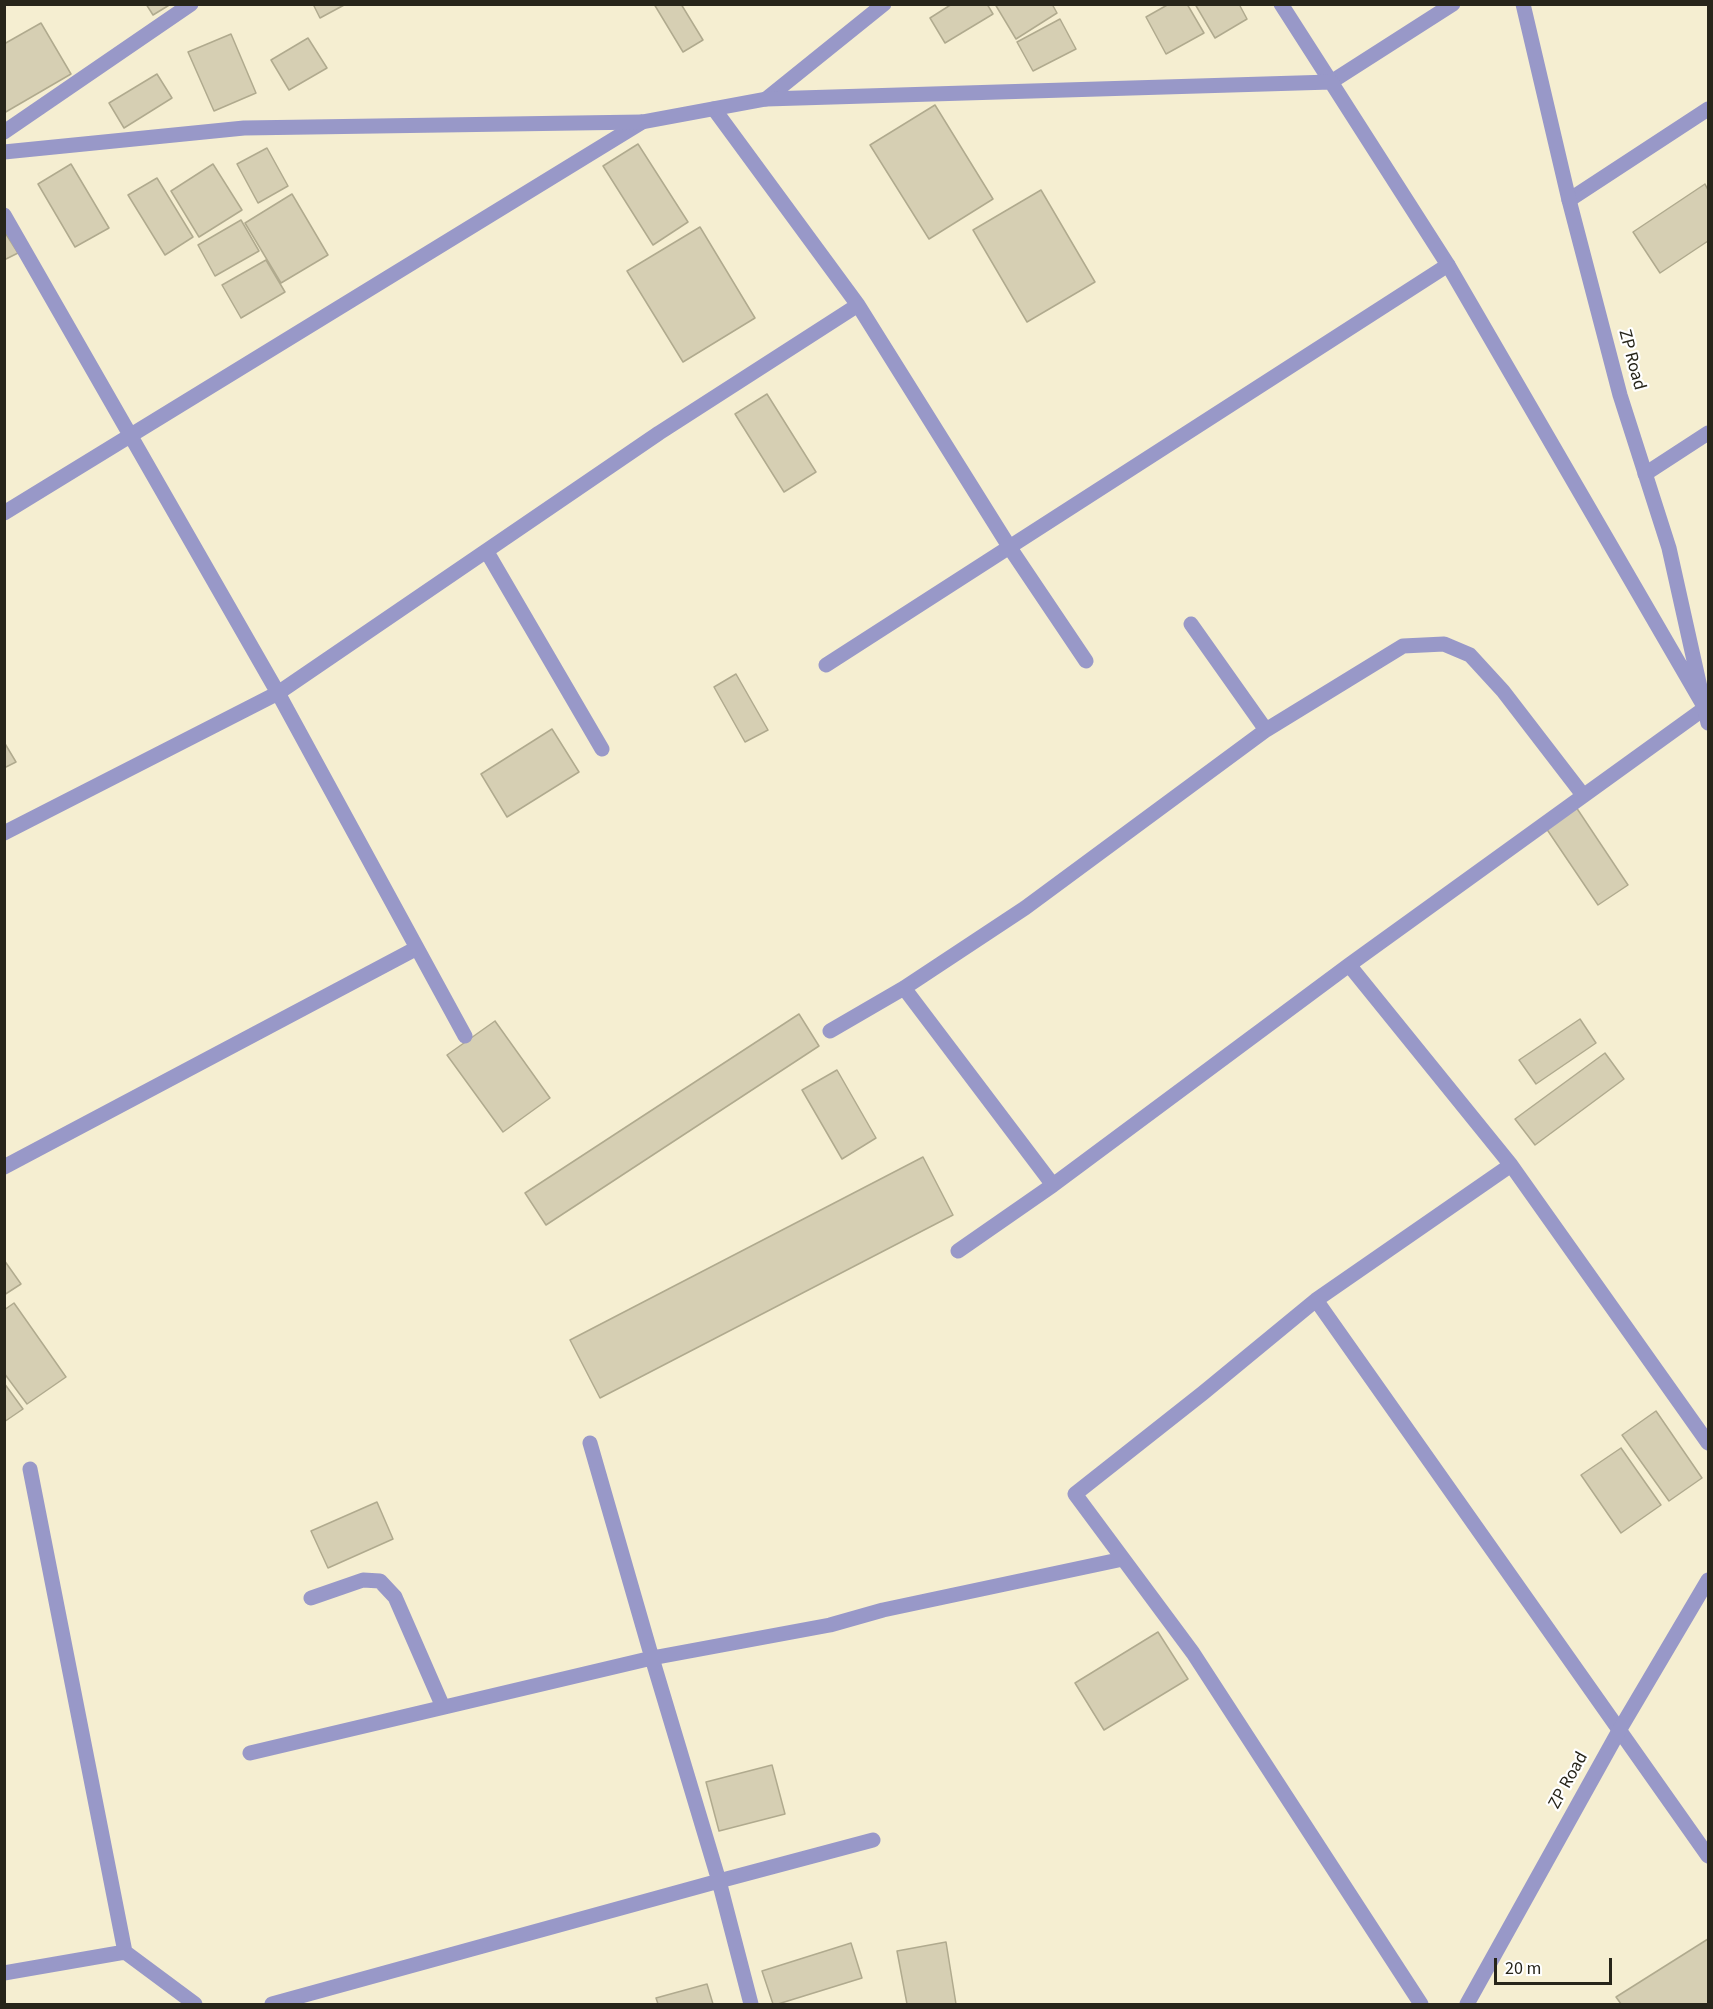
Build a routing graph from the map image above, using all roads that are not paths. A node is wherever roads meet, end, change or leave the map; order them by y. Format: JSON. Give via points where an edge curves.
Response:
{"nodes":[{"id":1,"x":191,"y":4,"type":"edge"},
{"id":2,"x":884,"y":4,"type":"edge"},
{"id":3,"x":1281,"y":4,"type":"edge"},
{"id":4,"x":1453,"y":4,"type":"edge"},
{"id":5,"x":1523,"y":4,"type":"edge"},
{"id":6,"x":1330,"y":82,"type":"junction"},
{"id":7,"x":766,"y":99,"type":"junction"},
{"id":8,"x":714,"y":109,"type":"junction"},
{"id":9,"x":1708,"y":109,"type":"edge"},
{"id":10,"x":642,"y":122,"type":"junction"},
{"id":11,"x":4,"y":132,"type":"edge"},
{"id":12,"x":4,"y":152,"type":"edge"},
{"id":13,"x":1569,"y":200,"type":"junction"},
{"id":14,"x":4,"y":215,"type":"edge"},
{"id":15,"x":1448,"y":265,"type":"junction"},
{"id":16,"x":858,"y":305,"type":"junction"},
{"id":17,"x":1708,"y":433,"type":"edge"},
{"id":18,"x":132,"y":435,"type":"junction"},
{"id":19,"x":1645,"y":474,"type":"junction"},
{"id":20,"x":4,"y":513,"type":"edge"},
{"id":21,"x":1010,"y":548,"type":"junction"},
{"id":22,"x":487,"y":552,"type":"junction"},
{"id":23,"x":1191,"y":624,"type":"dead end"},
{"id":24,"x":1086,"y":661,"type":"dead end"},
{"id":25,"x":826,"y":665,"type":"dead end"},
{"id":26,"x":278,"y":693,"type":"junction"},
{"id":27,"x":1707,"y":710,"type":"edge"},
{"id":28,"x":1708,"y":723,"type":"edge"},
{"id":29,"x":1266,"y":730,"type":"junction"},
{"id":30,"x":602,"y":749,"type":"dead end"},
{"id":31,"x":1583,"y":795,"type":"junction"},
{"id":32,"x":4,"y":833,"type":"edge"},
{"id":33,"x":417,"y":948,"type":"junction"},
{"id":34,"x":1349,"y":965,"type":"junction"},
{"id":35,"x":904,"y":988,"type":"junction"},
{"id":36,"x":830,"y":1031,"type":"dead end"},
{"id":37,"x":465,"y":1036,"type":"dead end"},
{"id":38,"x":1511,"y":1165,"type":"junction"},
{"id":39,"x":4,"y":1167,"type":"edge"},
{"id":40,"x":1053,"y":1185,"type":"junction"},
{"id":41,"x":958,"y":1251,"type":"dead end"},
{"id":42,"x":1316,"y":1300,"type":"junction"},
{"id":43,"x":590,"y":1443,"type":"dead end"},
{"id":44,"x":1708,"y":1443,"type":"edge"},
{"id":45,"x":30,"y":1469,"type":"dead end"},
{"id":46,"x":1123,"y":1559,"type":"junction"},
{"id":47,"x":1708,"y":1580,"type":"edge"},
{"id":48,"x":311,"y":1599,"type":"dead end"},
{"id":49,"x":651,"y":1658,"type":"junction"},
{"id":50,"x":443,"y":1707,"type":"junction"},
{"id":51,"x":1620,"y":1729,"type":"junction"},
{"id":52,"x":250,"y":1753,"type":"dead end"},
{"id":53,"x":873,"y":1840,"type":"dead end"},
{"id":54,"x":1708,"y":1856,"type":"edge"},
{"id":55,"x":719,"y":1881,"type":"junction"},
{"id":56,"x":125,"y":1952,"type":"junction"},
{"id":57,"x":4,"y":1973,"type":"edge"},
{"id":58,"x":195,"y":2004,"type":"edge"},
{"id":59,"x":272,"y":2004,"type":"edge"},
{"id":60,"x":751,"y":2004,"type":"edge"},
{"id":61,"x":1421,"y":2004,"type":"edge"},
{"id":62,"x":1467,"y":2004,"type":"edge"}],
"edges":[{"from":1,"to":11,"type":"street"},
{"from":2,"to":7,"type":"street"},
{"from":3,"to":6,"type":"street"},
{"from":4,"to":6,"type":"street"},
{"from":5,"to":13,"type":"street","name":"ZP Road"},
{"from":6,"to":7,"type":"street"},
{"from":6,"to":15,"type":"street"},
{"from":7,"to":8,"type":"street"},
{"from":8,"to":10,"type":"street"},
{"from":8,"to":16,"type":"street"},
{"from":9,"to":13,"type":"street"},
{"from":10,"to":12,"type":"street","via":[[244,128]]},
{"from":10,"to":18,"type":"street"},
{"from":13,"to":19,"type":"street","name":"ZP Road"},
{"from":14,"to":18,"type":"street"},
{"from":15,"to":21,"type":"street"},
{"from":15,"to":27,"type":"street"},
{"from":16,"to":21,"type":"street"},
{"from":16,"to":22,"type":"street","via":[[659,433]]},
{"from":17,"to":19,"type":"street"},
{"from":18,"to":20,"type":"street"},
{"from":18,"to":26,"type":"street"},
{"from":19,"to":27,"type":"street","name":"ZP Road","via":[[1669,548]]},
{"from":21,"to":24,"type":"street"},
{"from":21,"to":25,"type":"street"},
{"from":22,"to":26,"type":"street"},
{"from":22,"to":30,"type":"street"},
{"from":23,"to":29,"type":"street"},
{"from":26,"to":32,"type":"street"},
{"from":26,"to":33,"type":"street"},
{"from":27,"to":28,"type":"street","name":"ZP Road"},
{"from":27,"to":31,"type":"street"},
{"from":29,"to":31,"type":"street","via":[[1403,646],[1444,644],[1470,655],[1503,691]]},
{"from":29,"to":35,"type":"street","via":[[1025,908]]},
{"from":31,"to":34,"type":"street"},
{"from":33,"to":37,"type":"street"},
{"from":33,"to":39,"type":"street"},
{"from":34,"to":38,"type":"street"},
{"from":34,"to":40,"type":"street"},
{"from":35,"to":36,"type":"street"},
{"from":35,"to":40,"type":"street"},
{"from":38,"to":42,"type":"street"},
{"from":38,"to":44,"type":"street"},
{"from":40,"to":41,"type":"street"},
{"from":42,"to":46,"type":"street","via":[[1075,1494]]},
{"from":42,"to":51,"type":"street"},
{"from":43,"to":49,"type":"street"},
{"from":45,"to":56,"type":"street"},
{"from":46,"to":49,"type":"street","via":[[830,1625]]},
{"from":46,"to":61,"type":"street","via":[[1193,1653]]},
{"from":47,"to":51,"type":"street","name":"ZP Road"},
{"from":48,"to":50,"type":"street","via":[[363,1580],[380,1581],[395,1597]]},
{"from":49,"to":50,"type":"street"},
{"from":49,"to":55,"type":"street"},
{"from":50,"to":52,"type":"street"},
{"from":51,"to":54,"type":"street"},
{"from":51,"to":62,"type":"street","name":"ZP Road"},
{"from":53,"to":55,"type":"street"},
{"from":55,"to":59,"type":"street"},
{"from":55,"to":60,"type":"street"},
{"from":56,"to":57,"type":"street"},
{"from":56,"to":58,"type":"street"}]}
